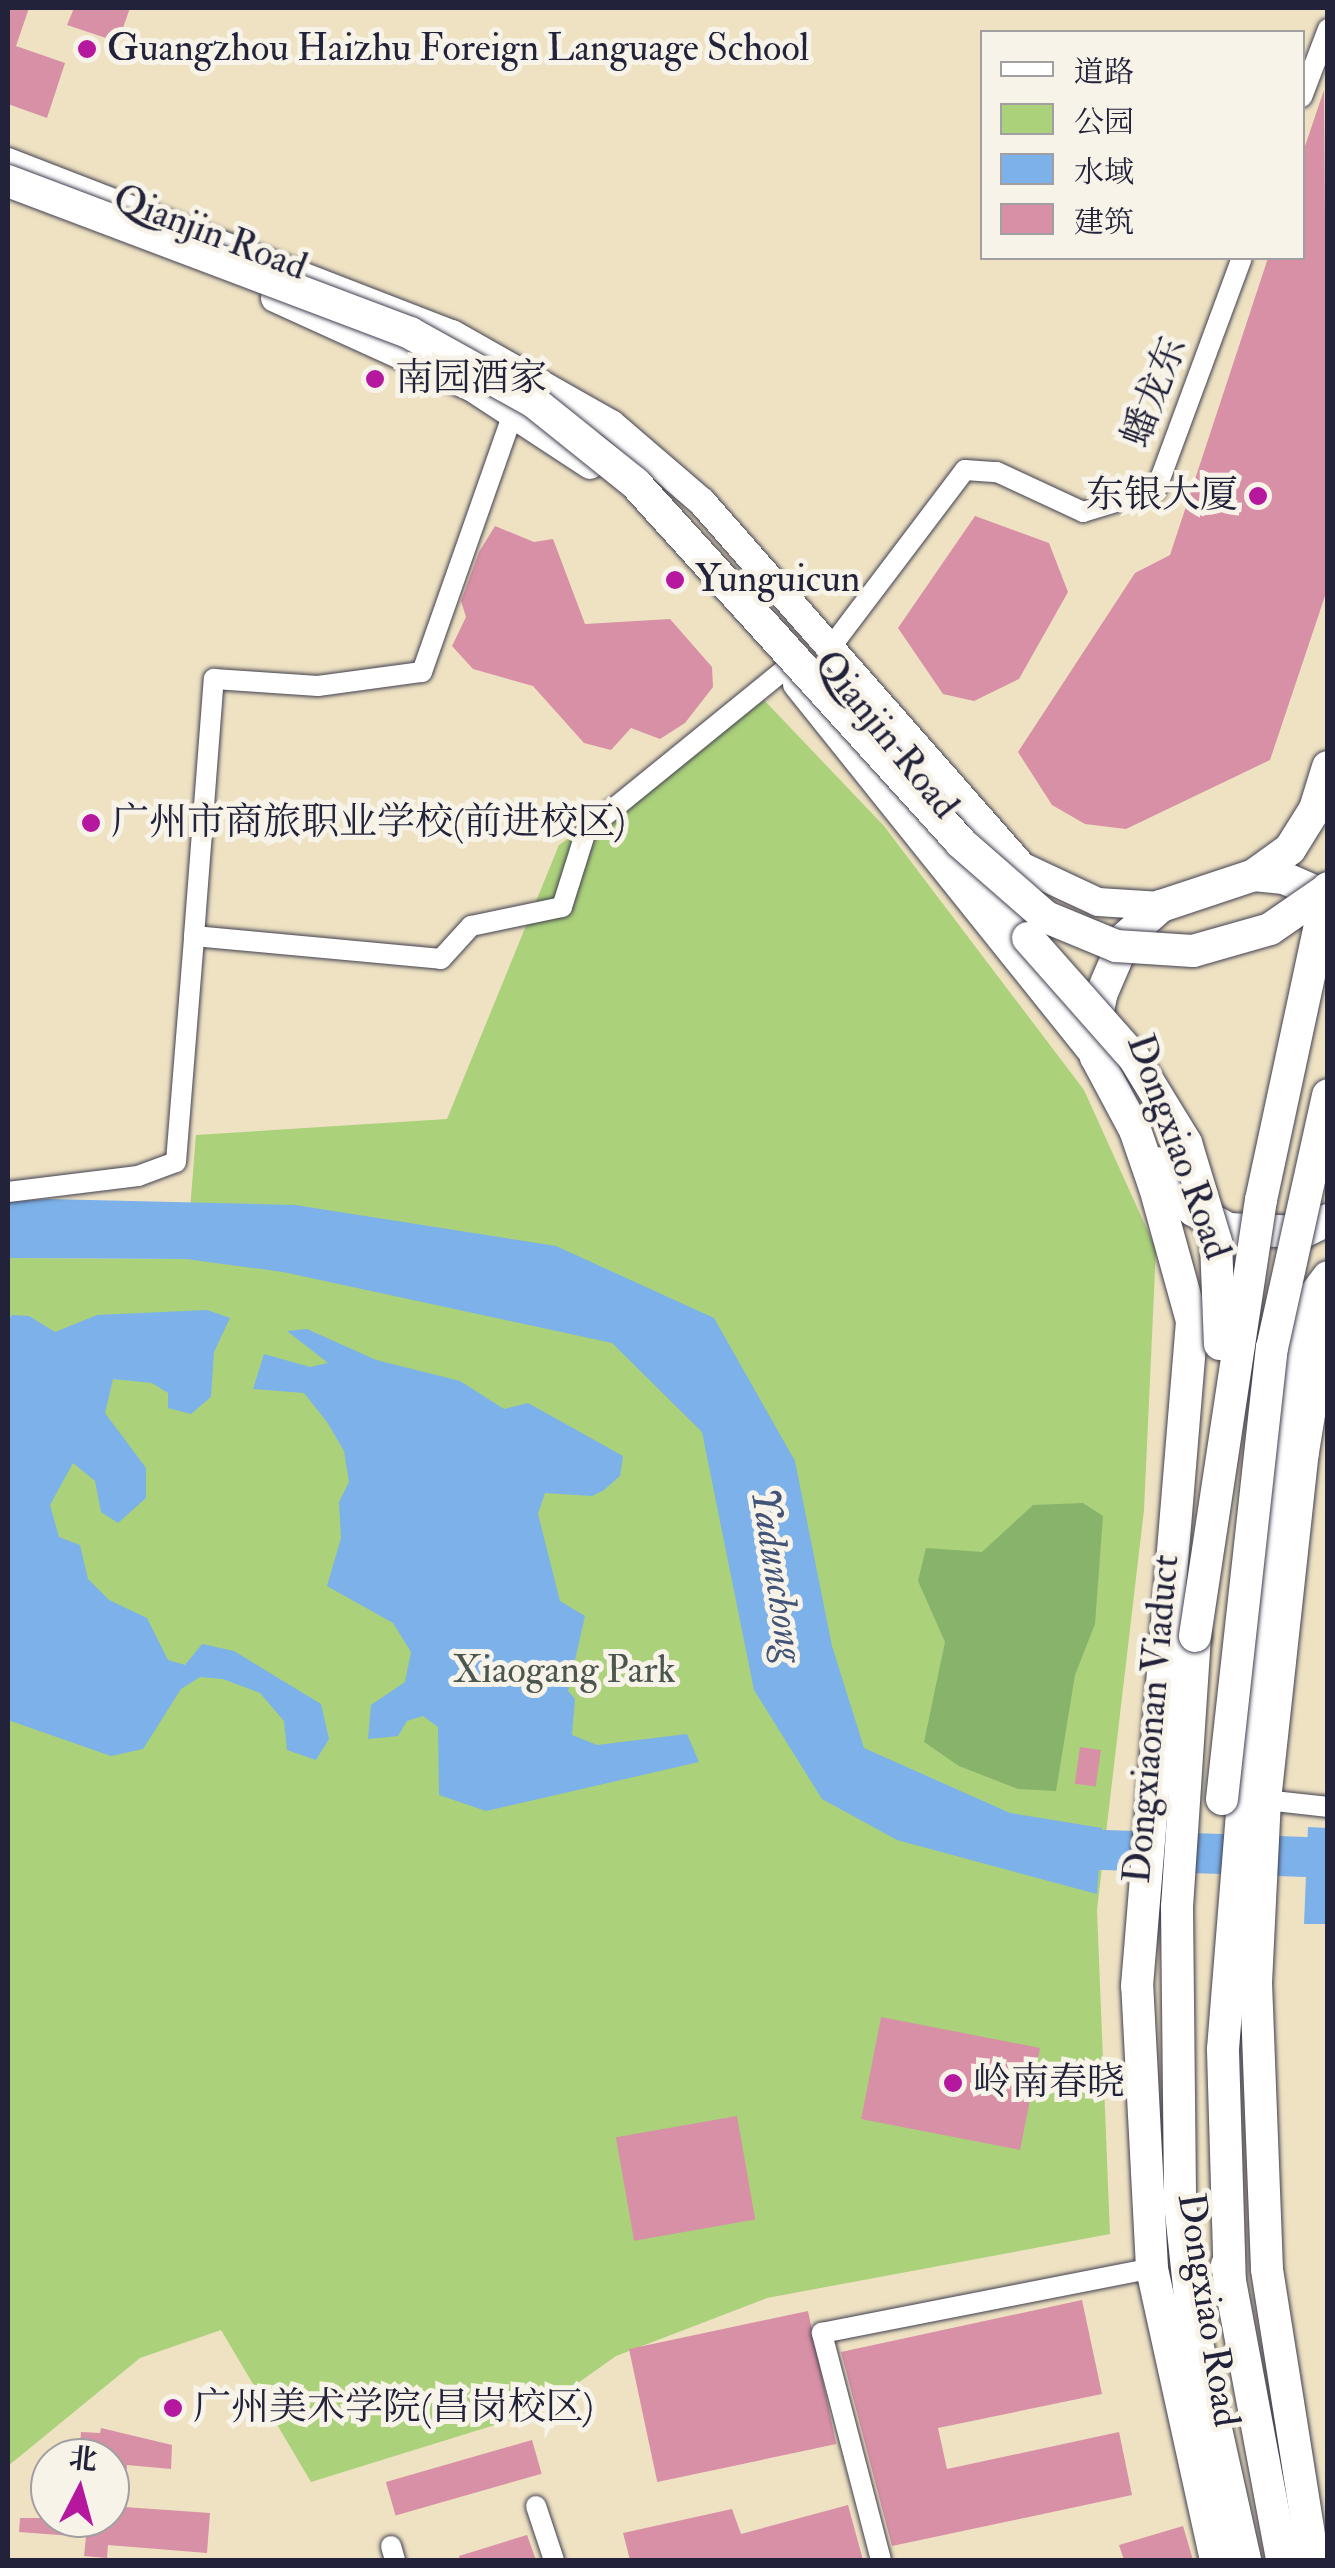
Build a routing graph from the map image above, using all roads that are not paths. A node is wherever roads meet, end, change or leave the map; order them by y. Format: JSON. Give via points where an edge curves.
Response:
{"nodes":[{"id":1,"x":1328,"y":29,"type":"edge"},
{"id":2,"x":1305,"y":89,"type":"edge"},
{"id":3,"x":8,"y":162,"type":"edge"},
{"id":4,"x":8,"y":181,"type":"edge"},
{"id":5,"x":8,"y":196,"type":"edge"},
{"id":6,"x":158,"y":218,"type":"junction"},
{"id":7,"x":210,"y":238,"type":"junction"},
{"id":8,"x":144,"y":248,"type":"junction"},
{"id":9,"x":1241,"y":260,"type":"edge"},
{"id":10,"x":199,"y":268,"type":"junction"},
{"id":11,"x":513,"y":412,"type":"junction"},
{"id":12,"x":831,"y":646,"type":"junction"},
{"id":13,"x":785,"y":669,"type":"junction"},
{"id":14,"x":859,"y":728,"type":"junction"},
{"id":15,"x":1328,"y":767,"type":"edge"},
{"id":16,"x":1254,"y":876,"type":"junction"},
{"id":17,"x":1328,"y":891,"type":"edge"},
{"id":18,"x":1162,"y":906,"type":"junction"},
{"id":19,"x":194,"y":936,"type":"junction"},
{"id":20,"x":1096,"y":1057,"type":"junction"},
{"id":21,"x":1328,"y":1095,"type":"edge"},
{"id":22,"x":1135,"y":1130,"type":"junction"},
{"id":23,"x":8,"y":1192,"type":"edge"},
{"id":24,"x":1328,"y":1220,"type":"edge"},
{"id":25,"x":1328,"y":1278,"type":"edge"},
{"id":26,"x":1328,"y":1298,"type":"edge"},
{"id":27,"x":1201,"y":1577,"type":"junction"},
{"id":28,"x":1165,"y":1803,"type":"junction"},
{"id":29,"x":1328,"y":1807,"type":"edge"},
{"id":30,"x":1264,"y":1810,"type":"junction"},
{"id":31,"x":1152,"y":2268,"type":"junction"},
{"id":32,"x":1230,"y":2287,"type":"junction"},
{"id":33,"x":536,"y":2506,"type":"dead end"},
{"id":34,"x":1302,"y":2555,"type":"edge"},
{"id":35,"x":554,"y":2560,"type":"edge"},
{"id":36,"x":882,"y":2560,"type":"edge"},
{"id":37,"x":1216,"y":2560,"type":"edge"},
{"id":38,"x":1245,"y":2560,"type":"edge"}],
"edges":[{"from":1,"to":2,"type":"street"},
{"from":3,"to":6,"type":"main road","name":"Qianjin Road"},
{"from":4,"to":14,"type":"main road","bridge":true,"via":[[410,333],[534,402],[636,483]]},
{"from":5,"to":8,"type":"main road","name":"Qianjin Road"},
{"from":6,"to":7,"type":"main road","name":"Qianjin Road"},
{"from":6,"to":8,"type":"main road","via":[[170,232],[164,246]]},
{"from":7,"to":10,"type":"main road","via":[[194,241],[186,256]]},
{"from":7,"to":12,"type":"main road","name":"Qianjin Road","via":[[452,334],[610,424],[702,502]]},
{"from":8,"to":10,"type":"main road","name":"Qianjin Road"},
{"from":9,"to":12,"type":"street","name":"蟠龙东","via":[[1156,490],[1083,512],[997,472],[965,470]]},
{"from":10,"to":11,"type":"main road","name":"Qianjin Road","via":[[402,353]]},
{"from":11,"to":13,"type":"main road","name":"Qianjin Road","via":[[632,499]]},
{"from":11,"to":19,"type":"street","via":[[422,672],[318,686],[214,679]]},
{"from":12,"to":18,"type":"main road","name":"Qianjin Road","via":[[965,808],[1024,867],[1098,902]]},
{"from":13,"to":19,"type":"street","via":[[586,831],[562,907],[472,926],[442,959]]},
{"from":13,"to":20,"type":"main road","name":"Qianjin Road"},
{"from":14,"to":17,"type":"main road","bridge":true,"via":[[994,876],[1046,917],[1091,938],[1168,952],[1219,946],[1270,929]]},
{"from":14,"to":27,"type":"main road","bridge":true,"via":[[1134,1058],[1192,1159],[1216,1242],[1221,1306]]},
{"from":15,"to":16,"type":"main road","name":"Dongxiao Road","via":[[1290,849]]},
{"from":16,"to":17,"type":"main road"},
{"from":16,"to":18,"type":"main road","name":"Dongxiao Road"},
{"from":17,"to":27,"type":"main road","name":"Dongxiaonan Viaduct","bridge":true,"via":[[1261,1200]]},
{"from":18,"to":20,"type":"main road","name":"Dongxiao Road","via":[[1126,937],[1110,969],[1094,1032]]},
{"from":19,"to":23,"type":"street","via":[[176,1162],[138,1176]]},
{"from":20,"to":22,"type":"main road","name":"Dongxiao Road"},
{"from":21,"to":32,"type":"main road","name":"Dongxiaonan Viaduct","bridge":true,"via":[[1272,1348],[1226,1747],[1212,2046]]},
{"from":22,"to":24,"type":"main road","via":[[1193,1210],[1228,1228],[1269,1235],[1303,1232]]},
{"from":22,"to":28,"type":"main road","name":"Dongxiao Road","via":[[1186,1289],[1194,1361]]},
{"from":25,"to":32,"type":"main road","via":[[1304,1308],[1268,1576],[1225,2004],[1222,2131]]},
{"from":26,"to":30,"type":"main road","name":"Dongxiao Road","via":[[1303,1452]]},
{"from":27,"to":28,"type":"main road","name":"Dongxiaonan Viaduct","bridge":true},
{"from":28,"to":31,"type":"main road","name":"Dongxiao Road","via":[[1144,1906],[1137,1986]]},
{"from":28,"to":38,"type":"main road","name":"Dongxiaonan Viaduct","via":[[1177,1908],[1188,2284]]},
{"from":29,"to":30,"type":"street"},
{"from":30,"to":34,"type":"main road","name":"Dongxiao Road","via":[[1257,1935],[1267,2269]]},
{"from":31,"to":36,"type":"street","via":[[822,2333]]},
{"from":31,"to":37,"type":"main road","name":"Dongxiao Road"},
{"from":32,"to":34,"type":"main road","name":"Dongxiaonan Viaduct","via":[[1252,2421]]},
{"from":33,"to":35,"type":"street"}]}
